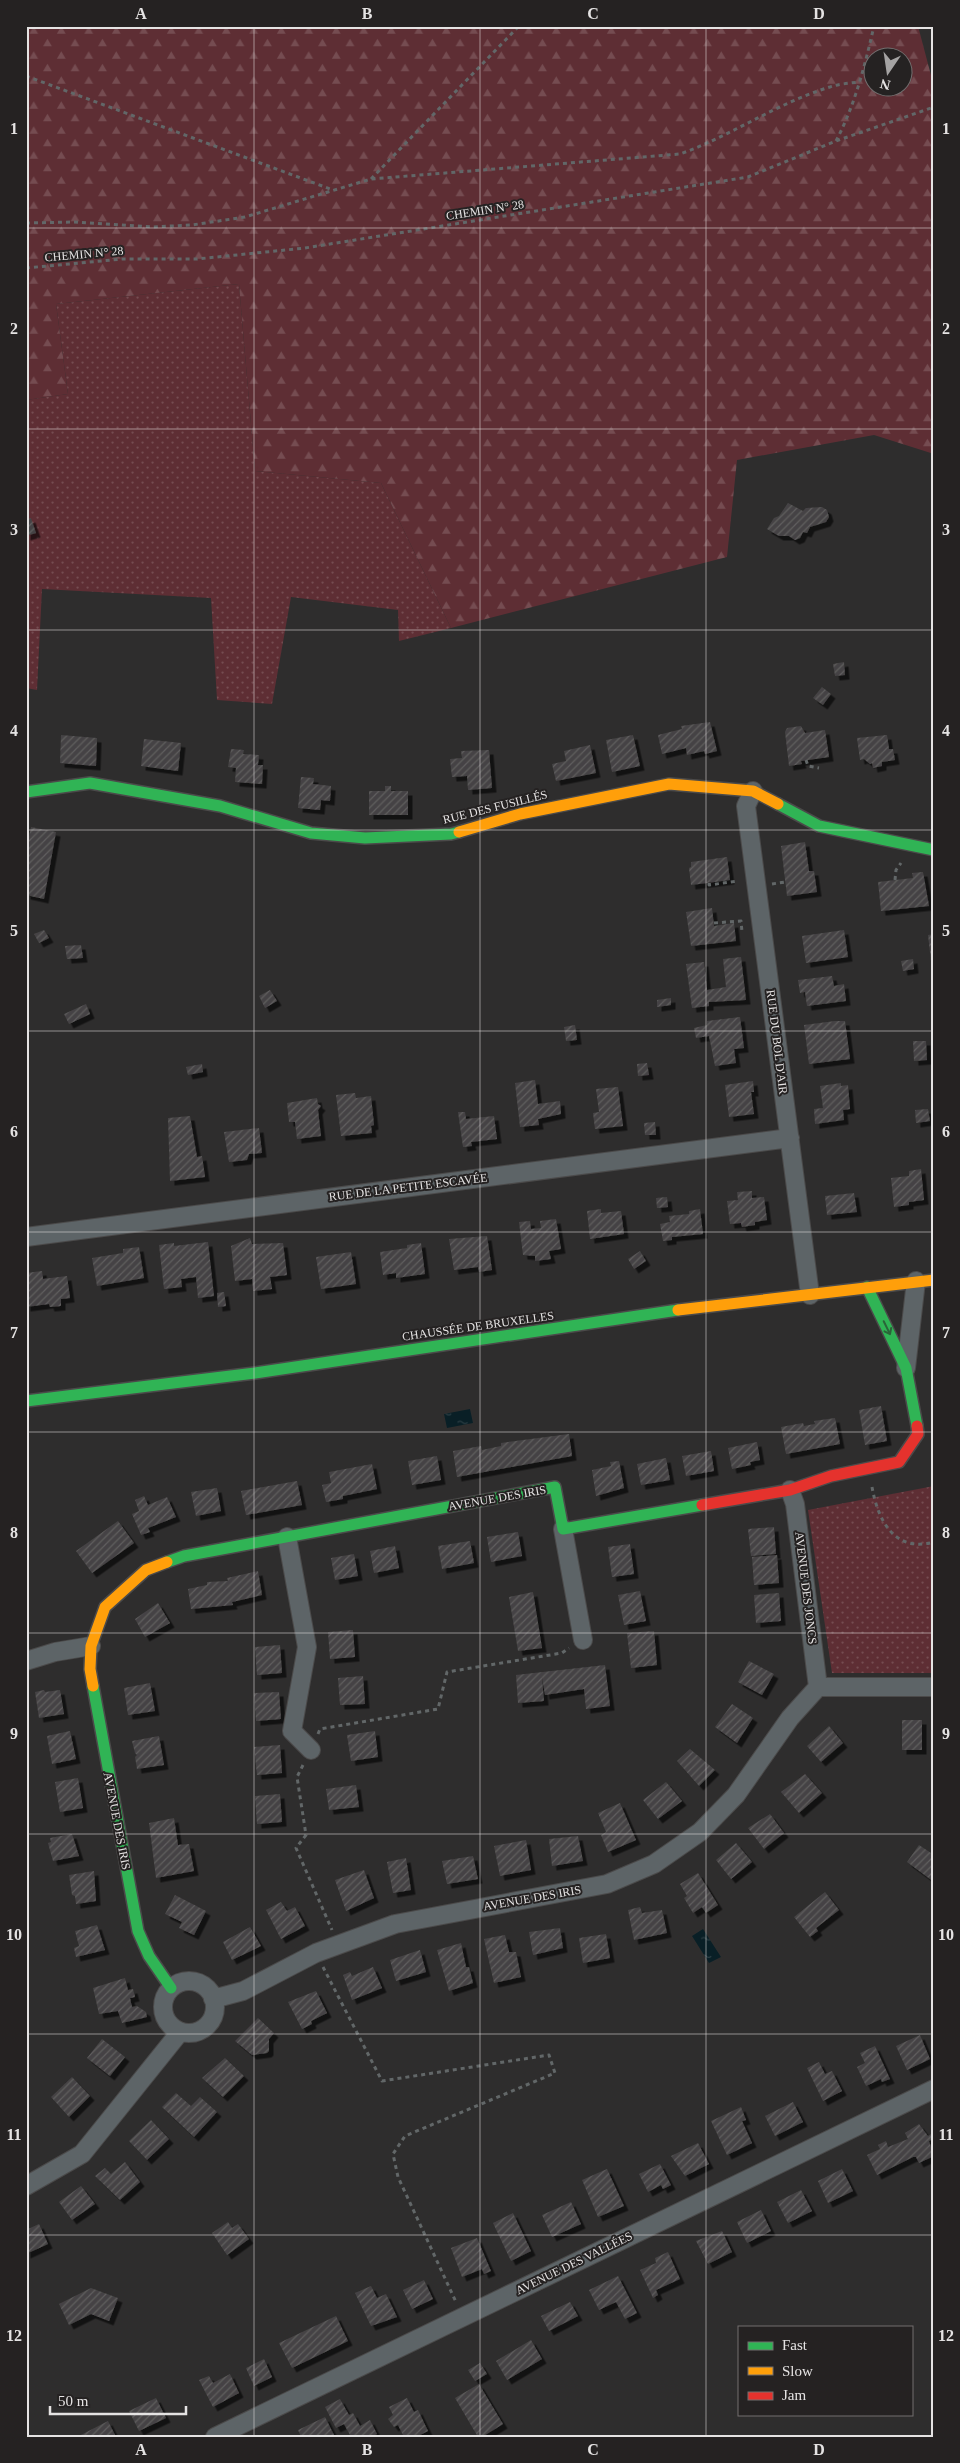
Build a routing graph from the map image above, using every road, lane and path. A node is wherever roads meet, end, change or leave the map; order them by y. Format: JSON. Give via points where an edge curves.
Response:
{"nodes":[{"id":1,"x":519,"y":26,"type":"edge"},
{"id":2,"x":874,"y":26,"type":"edge"},
{"id":3,"x":26,"y":76,"type":"edge"},
{"id":4,"x":860,"y":82,"type":"junction"},
{"id":5,"x":934,"y":107,"type":"edge"},
{"id":6,"x":836,"y":141,"type":"junction"},
{"id":7,"x":370,"y":179,"type":"junction"},
{"id":8,"x":334,"y":190,"type":"junction"},
{"id":9,"x":26,"y":223,"type":"edge"},
{"id":10,"x":26,"y":268,"type":"edge"},
{"id":11,"x":806,"y":760,"type":"dead end"},
{"id":12,"x":819,"y":768,"type":"dead end"},
{"id":13,"x":753,"y":791,"type":"junction"},
{"id":14,"x":26,"y":792,"type":"edge"},
{"id":15,"x":934,"y":850,"type":"edge"},
{"id":16,"x":756,"y":879,"type":"junction"},
{"id":17,"x":709,"y":882,"type":"dead end"},
{"id":18,"x":714,"y":923,"type":"dead end"},
{"id":19,"x":742,"y":932,"type":"dead end"},
{"id":20,"x":790,"y":1138,"type":"junction"},
{"id":21,"x":26,"y":1237,"type":"edge"},
{"id":22,"x":934,"y":1280,"type":"edge"},
{"id":23,"x":916,"y":1281,"type":"junction"},
{"id":24,"x":867,"y":1287,"type":"junction"},
{"id":25,"x":810,"y":1294,"type":"junction"},
{"id":26,"x":906,"y":1368,"type":"junction"},
{"id":27,"x":26,"y":1401,"type":"edge"},
{"id":28,"x":869,"y":1468,"type":"junction"},
{"id":29,"x":790,"y":1490,"type":"junction"},
{"id":30,"x":563,"y":1529,"type":"junction"},
{"id":31,"x":287,"y":1537,"type":"junction"},
{"id":32,"x":934,"y":1542,"type":"edge"},
{"id":33,"x":582,"y":1640,"type":"joint"},
{"id":34,"x":91,"y":1646,"type":"junction"},
{"id":35,"x":26,"y":1661,"type":"edge"},
{"id":36,"x":818,"y":1687,"type":"junction"},
{"id":37,"x":934,"y":1687,"type":"edge"},
{"id":38,"x":311,"y":1750,"type":"junction"},
{"id":39,"x":338,"y":1945,"type":"junction"},
{"id":40,"x":316,"y":1953,"type":"junction"},
{"id":41,"x":171,"y":1988,"type":"junction"},
{"id":42,"x":214,"y":1999,"type":"junction"},
{"id":43,"x":180,"y":2032,"type":"junction"},
{"id":44,"x":934,"y":2089,"type":"edge"},
{"id":45,"x":26,"y":2186,"type":"edge"},
{"id":46,"x":462,"y":2317,"type":"junction"},
{"id":47,"x":215,"y":2437,"type":"edge"}],
"edges":[{"from":1,"to":7,"type":"path"},
{"from":2,"to":4,"type":"path"},
{"from":3,"to":8,"type":"path"},
{"from":4,"to":6,"type":"path"},
{"from":4,"to":7,"type":"path","via":[[830,87],[680,154]]},
{"from":5,"to":6,"type":"path","name":"CHEMIN N° 28"},
{"from":6,"to":10,"type":"path","name":"CHEMIN N° 28","via":[[748,177],[305,248],[197,259],[122,259]]},
{"from":7,"to":8,"type":"path"},
{"from":8,"to":9,"type":"path","via":[[246,217],[192,225]]},
{"from":11,"to":12,"type":"path","via":[[808,766]]},
{"from":13,"to":14,"type":"street","name":"RUE DES FUSILLÉS","via":[[669,784],[520,814],[451,834],[365,838],[311,833],[220,806],[90,783]]},
{"from":13,"to":15,"type":"street","name":"RUE DES FUSILLÉS","via":[[819,826]]},
{"from":13,"to":16,"type":"street","name":"RUE DU BOL D'AIR","via":[[746,806]]},
{"from":16,"to":17,"type":"path","via":[[709,885]]},
{"from":16,"to":20,"type":"street","name":"RUE DU BOL D'AIR"},
{"from":18,"to":19,"type":"path","via":[[741,921]]},
{"from":20,"to":21,"type":"street","name":"RUE DE LA PETITE ESCAVÉE"},
{"from":20,"to":25,"type":"street","name":"RUE DU BOL D'AIR"},
{"from":22,"to":23,"type":"street","name":"CHAUSSÉE DE BRUXELLES"},
{"from":23,"to":24,"type":"street","name":"CHAUSSÉE DE BRUXELLES"},
{"from":23,"to":26,"type":"street"},
{"from":24,"to":25,"type":"street","name":"CHAUSSÉE DE BRUXELLES"},
{"from":24,"to":26,"type":"street","one_way":true},
{"from":25,"to":27,"type":"street","name":"CHAUSSÉE DE BRUXELLES","via":[[236,1375]]},
{"from":26,"to":28,"type":"street","via":[[918,1434],[900,1462]]},
{"from":28,"to":29,"type":"street"},
{"from":28,"to":32,"type":"path","via":[[876,1507],[883,1525],[900,1540],[921,1546]]},
{"from":29,"to":30,"type":"street"},
{"from":29,"to":36,"type":"street","name":"AVENUE DES JONCS","via":[[795,1504]]},
{"from":30,"to":31,"type":"street","name":"AVENUE DES IRIS","via":[[555,1487]]},
{"from":30,"to":33,"type":"street"},
{"from":31,"to":34,"type":"street","name":"AVENUE DES IRIS","via":[[184,1556],[146,1570],[106,1607]]},
{"from":31,"to":38,"type":"street","via":[[307,1647],[292,1731]]},
{"from":33,"to":38,"type":"path","via":[[562,1653],[447,1672],[438,1709],[320,1729]]},
{"from":34,"to":35,"type":"street"},
{"from":34,"to":41,"type":"street","name":"AVENUE DES IRIS","via":[[90,1669],[102,1743],[138,1931],[149,1956]]},
{"from":36,"to":37,"type":"street"},
{"from":36,"to":39,"type":"street","name":"AVENUE DES IRIS","via":[[790,1718],[736,1796],[700,1832],[654,1864],[607,1884],[395,1924]]},
{"from":38,"to":39,"type":"path","via":[[297,1777],[306,1835],[296,1848]]},
{"from":39,"to":40,"type":"street","name":"AVENUE DES IRIS"},
{"from":40,"to":42,"type":"street","name":"AVENUE DES IRIS","via":[[243,1991]]},
{"from":40,"to":46,"type":"path","via":[[382,2080],[549,2055],[555,2073],[405,2136],[393,2154],[398,2177]]},
{"from":41,"to":42,"type":"street","via":[[180,1983],[196,1982],[204,1986]]},
{"from":41,"to":43,"type":"street","via":[[163,2010],[166,2019]]},
{"from":42,"to":43,"type":"street","via":[[214,2011],[208,2024],[199,2031]]},
{"from":43,"to":45,"type":"street","via":[[82,2154]]},
{"from":44,"to":46,"type":"street","name":"AVENUE DES VALLÉES"},
{"from":46,"to":47,"type":"street","name":"AVENUE DES VALLÉES"}]}
